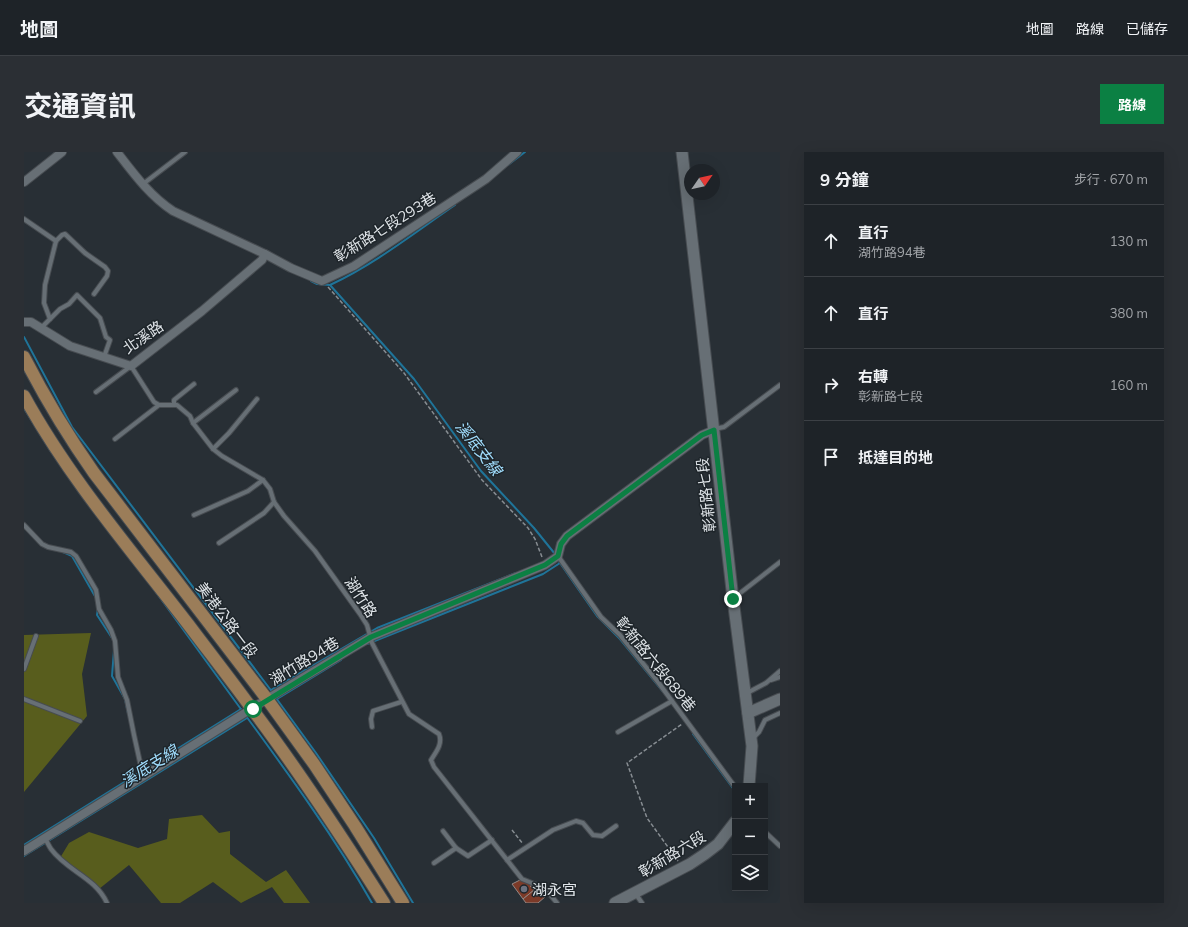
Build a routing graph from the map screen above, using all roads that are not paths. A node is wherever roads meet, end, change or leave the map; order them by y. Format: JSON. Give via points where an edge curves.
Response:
{"nodes":[{"id":1,"x":62,"y":152,"type":"edge"},
{"id":2,"x":117,"y":152,"type":"edge"},
{"id":3,"x":185,"y":152,"type":"edge"},
{"id":4,"x":517,"y":152,"type":"edge"},
{"id":5,"x":682,"y":152,"type":"edge"},
{"id":6,"x":24,"y":182,"type":"edge"},
{"id":7,"x":142,"y":185,"type":"junction"},
{"id":8,"x":24,"y":219,"type":"edge"},
{"id":9,"x":56,"y":241,"type":"junction"},
{"id":10,"x":264,"y":257,"type":"junction"},
{"id":11,"x":94,"y":294,"type":"dead end"},
{"id":12,"x":50,"y":319,"type":"junction"},
{"id":13,"x":24,"y":322,"type":"edge"},
{"id":14,"x":41,"y":328,"type":"junction"},
{"id":15,"x":104,"y":357,"type":"junction"},
{"id":16,"x":24,"y":358,"type":"edge"},
{"id":17,"x":131,"y":366,"type":"junction"},
{"id":18,"x":194,"y":384,"type":"dead end"},
{"id":19,"x":780,"y":385,"type":"edge"},
{"id":20,"x":236,"y":390,"type":"dead end"},
{"id":21,"x":96,"y":392,"type":"dead end"},
{"id":22,"x":24,"y":396,"type":"edge"},
{"id":23,"x":257,"y":399,"type":"dead end"},
{"id":24,"x":159,"y":405,"type":"junction"},
{"id":25,"x":174,"y":405,"type":"junction"},
{"id":26,"x":193,"y":423,"type":"junction"},
{"id":27,"x":714,"y":430,"type":"junction"},
{"id":28,"x":115,"y":439,"type":"dead end"},
{"id":29,"x":213,"y":449,"type":"junction"},
{"id":30,"x":263,"y":480,"type":"junction"},
{"id":31,"x":274,"y":502,"type":"junction"},
{"id":32,"x":194,"y":515,"type":"dead end"},
{"id":33,"x":24,"y":525,"type":"edge"},
{"id":34,"x":219,"y":543,"type":"dead end"},
{"id":35,"x":558,"y":556,"type":"junction"},
{"id":36,"x":780,"y":562,"type":"edge"},
{"id":37,"x":733,"y":599,"type":"junction"},
{"id":38,"x":36,"y":636,"type":"dead end"},
{"id":39,"x":371,"y":637,"type":"junction"},
{"id":40,"x":24,"y":669,"type":"edge"},
{"id":41,"x":780,"y":671,"type":"edge"},
{"id":42,"x":780,"y":677,"type":"edge"},
{"id":43,"x":766,"y":683,"type":"junction"},
{"id":44,"x":745,"y":694,"type":"junction"},
{"id":45,"x":24,"y":699,"type":"edge"},
{"id":46,"x":267,"y":699,"type":"junction"},
{"id":47,"x":780,"y":699,"type":"edge"},
{"id":48,"x":672,"y":701,"type":"junction"},
{"id":49,"x":401,"y":702,"type":"junction"},
{"id":50,"x":253,"y":709,"type":"junction"},
{"id":51,"x":748,"y":713,"type":"junction"},
{"id":52,"x":780,"y":713,"type":"edge"},
{"id":53,"x":80,"y":721,"type":"dead end"},
{"id":54,"x":372,"y":727,"type":"dead end"},
{"id":55,"x":618,"y":732,"type":"dead end"},
{"id":56,"x":751,"y":740,"type":"junction"},
{"id":57,"x":143,"y":776,"type":"junction"},
{"id":58,"x":732,"y":783,"type":"edge"},
{"id":59,"x":749,"y":783,"type":"edge"},
{"id":60,"x":616,"y":826,"type":"dead end"},
{"id":61,"x":732,"y":826,"type":"edge"},
{"id":62,"x":443,"y":831,"type":"dead end"},
{"id":63,"x":768,"y":835,"type":"edge"},
{"id":64,"x":45,"y":838,"type":"junction"},
{"id":65,"x":492,"y":840,"type":"junction"},
{"id":66,"x":780,"y":846,"type":"edge"},
{"id":67,"x":456,"y":848,"type":"junction"},
{"id":68,"x":24,"y":851,"type":"edge"},
{"id":69,"x":507,"y":860,"type":"junction"},
{"id":70,"x":434,"y":863,"type":"dead end"},
{"id":71,"x":635,"y":893,"type":"junction"},
{"id":72,"x":107,"y":903,"type":"edge"},
{"id":73,"x":384,"y":903,"type":"edge"},
{"id":74,"x":403,"y":903,"type":"edge"},
{"id":75,"x":556,"y":903,"type":"edge"},
{"id":76,"x":615,"y":903,"type":"edge"},
{"id":77,"x":642,"y":903,"type":"edge"}],
"edges":[{"from":1,"to":6,"type":"street"},
{"from":2,"to":7,"type":"street"},
{"from":3,"to":7,"type":"lane"},
{"from":4,"to":10,"type":"street","name":"彰新路七段293巷","via":[[486,179],[354,266],[322,281]]},
{"from":5,"to":27,"type":"street","name":"彰新路七段"},
{"from":7,"to":10,"type":"street","via":[[173,211]]},
{"from":8,"to":9,"type":"lane"},
{"from":9,"to":11,"type":"lane","via":[[65,234],[108,271]]},
{"from":9,"to":12,"type":"lane","via":[[45,285],[44,303]]},
{"from":10,"to":17,"type":"street","name":"北溪路","via":[[202,311]]},
{"from":12,"to":14,"type":"lane"},
{"from":12,"to":15,"type":"lane","via":[[77,295],[100,318],[106,337],[110,340]]},
{"from":13,"to":14,"type":"street","name":"北溪路","via":[[31,322]]},
{"from":14,"to":15,"type":"street","name":"北溪路","via":[[70,346]]},
{"from":15,"to":17,"type":"street","name":"北溪路"},
{"from":16,"to":46,"type":"main road","name":"美港公路一段","via":[[69,438]]},
{"from":17,"to":21,"type":"lane"},
{"from":17,"to":24,"type":"lane","via":[[154,402]]},
{"from":18,"to":25,"type":"lane","via":[[174,400]]},
{"from":19,"to":27,"type":"lane","via":[[724,427]]},
{"from":20,"to":26,"type":"lane"},
{"from":22,"to":50,"type":"main road","via":[[59,454],[90,497]]},
{"from":23,"to":29,"type":"lane"},
{"from":24,"to":25,"type":"lane"},
{"from":24,"to":28,"type":"lane"},
{"from":25,"to":26,"type":"lane","via":[[190,416]]},
{"from":26,"to":29,"type":"lane"},
{"from":27,"to":35,"type":"street","via":[[702,435],[567,536],[561,544]]},
{"from":27,"to":37,"type":"street","name":"彰新路七段"},
{"from":29,"to":30,"type":"lane"},
{"from":30,"to":31,"type":"lane","name":"湖竹路","via":[[270,489]]},
{"from":30,"to":32,"type":"lane","via":[[248,491]]},
{"from":31,"to":34,"type":"lane","via":[[264,514]]},
{"from":31,"to":39,"type":"lane","name":"湖竹路","via":[[315,550],[356,608]]},
{"from":33,"to":57,"type":"lane","via":[[42,544],[71,552],[76,556],[96,590],[99,609],[115,641],[118,677],[127,700]]},
{"from":35,"to":39,"type":"street","name":"湖竹路94巷","via":[[545,565]]},
{"from":35,"to":48,"type":"lane","name":"彰新路六段689巷","via":[[601,618],[620,635]]},
{"from":36,"to":37,"type":"lane"},
{"from":37,"to":44,"type":"street","name":"彰新路七段"},
{"from":38,"to":40,"type":"lane"},
{"from":39,"to":46,"type":"street","name":"湖竹路94巷"},
{"from":39,"to":49,"type":"lane","name":"湖竹路"},
{"from":41,"to":43,"type":"lane"},
{"from":42,"to":43,"type":"lane"},
{"from":43,"to":44,"type":"lane"},
{"from":44,"to":51,"type":"street","name":"彰新路七段"},
{"from":45,"to":53,"type":"lane"},
{"from":46,"to":50,"type":"street","name":"湖竹路94巷"},
{"from":46,"to":74,"type":"main road","name":"美港公路一段","via":[[314,764]]},
{"from":47,"to":51,"type":"street"},
{"from":48,"to":55,"type":"lane"},
{"from":48,"to":58,"type":"lane","name":"彰新路六段689巷"},
{"from":49,"to":54,"type":"lane","via":[[373,711]]},
{"from":49,"to":65,"type":"lane","name":"湖竹路","via":[[409,714],[439,734],[440,744],[431,760],[434,767]]},
{"from":50,"to":57,"type":"street","name":"湖竹路94巷"},
{"from":50,"to":73,"type":"main road"},
{"from":51,"to":56,"type":"street","name":"彰新路七段"},
{"from":52,"to":56,"type":"lane","via":[[765,720]]},
{"from":56,"to":59,"type":"street","name":"彰新路七段"},
{"from":57,"to":64,"type":"street","name":"湖竹路94巷"},
{"from":60,"to":69,"type":"lane","via":[[602,836],[593,835],[583,823],[576,821],[553,830]]},
{"from":61,"to":71,"type":"street","name":"彰新路六段","via":[[718,844],[705,854]]},
{"from":62,"to":67,"type":"lane"},
{"from":63,"to":66,"type":"lane"},
{"from":64,"to":68,"type":"street","name":"湖竹路94巷"},
{"from":64,"to":72,"type":"lane","via":[[52,850],[69,866],[94,884]]},
{"from":65,"to":67,"type":"lane","via":[[468,856]]},
{"from":65,"to":69,"type":"lane","name":"湖竹路"},
{"from":67,"to":70,"type":"lane"},
{"from":69,"to":75,"type":"lane","name":"湖竹路","via":[[522,879],[544,888]]},
{"from":71,"to":76,"type":"street","name":"彰新路六段"},
{"from":71,"to":77,"type":"lane"}]}
